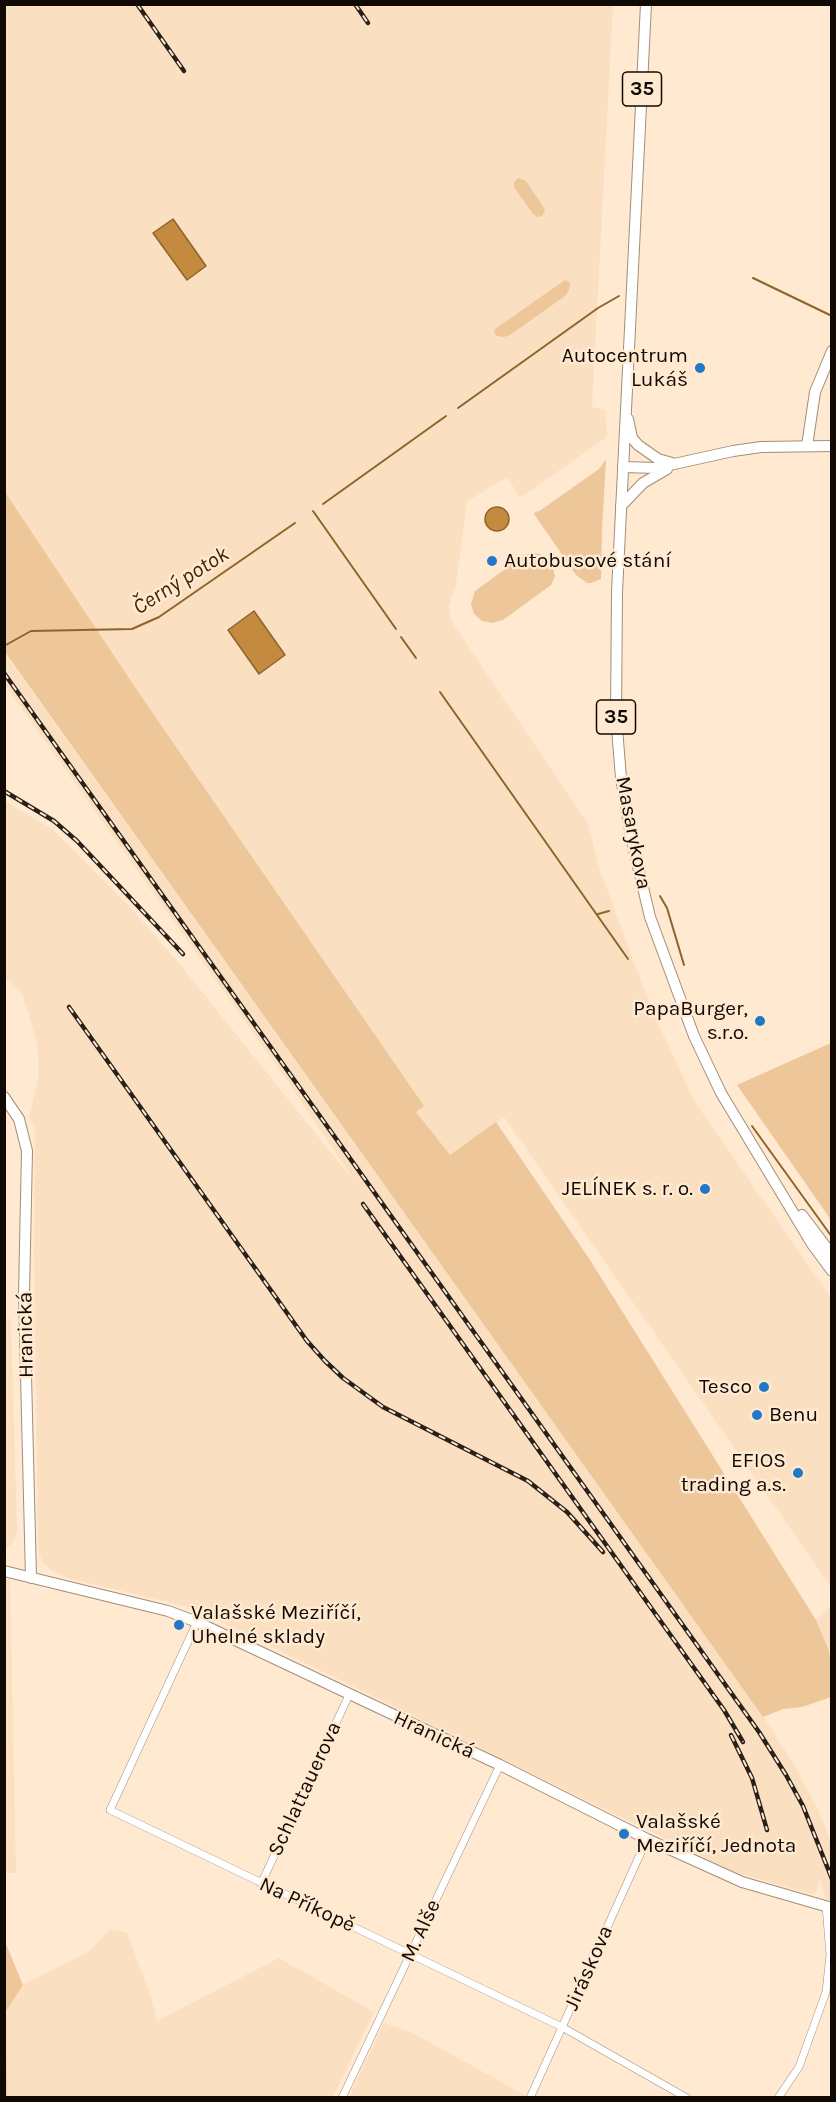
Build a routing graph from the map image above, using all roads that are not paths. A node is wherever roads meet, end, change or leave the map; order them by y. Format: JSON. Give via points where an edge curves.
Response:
{"nodes":[{"id":1,"x":646,"y":4,"type":"edge"},
{"id":2,"x":831,"y":351,"type":"edge"},
{"id":3,"x":627,"y":415,"type":"junction"},
{"id":4,"x":807,"y":446,"type":"junction"},
{"id":5,"x":831,"y":446,"type":"edge"},
{"id":6,"x":676,"y":465,"type":"junction"},
{"id":7,"x":623,"y":467,"type":"junction"},
{"id":8,"x":621,"y":506,"type":"junction"},
{"id":9,"x":4,"y":1097,"type":"edge"},
{"id":10,"x":770,"y":1172,"type":"junction"},
{"id":11,"x":831,"y":1255,"type":"edge"},
{"id":12,"x":831,"y":1271,"type":"edge"},
{"id":13,"x":4,"y":1571,"type":"edge"},
{"id":14,"x":31,"y":1578,"type":"junction"},
{"id":15,"x":197,"y":1622,"type":"junction"},
{"id":16,"x":349,"y":1695,"type":"junction"},
{"id":17,"x":500,"y":1766,"type":"junction"},
{"id":18,"x":647,"y":1839,"type":"junction"},
{"id":19,"x":261,"y":1884,"type":"junction"},
{"id":20,"x":829,"y":1907,"type":"edge"},
{"id":21,"x":410,"y":1954,"type":"junction"},
{"id":22,"x":562,"y":2027,"type":"junction"},
{"id":23,"x":342,"y":2097,"type":"edge"},
{"id":24,"x":530,"y":2097,"type":"edge"},
{"id":25,"x":687,"y":2097,"type":"edge"},
{"id":26,"x":778,"y":2097,"type":"edge"}],
"edges":[{"from":1,"to":3,"type":"street","number":"35"},
{"from":2,"to":4,"type":"street","via":[[815,392]]},
{"from":3,"to":6,"type":"street","via":[[632,438],[638,445],[658,459]]},
{"from":3,"to":7,"type":"street","number":"35"},
{"from":4,"to":5,"type":"street"},
{"from":4,"to":6,"type":"street","via":[[760,447]]},
{"from":6,"to":7,"type":"street"},
{"from":6,"to":8,"type":"street","via":[[643,483]]},
{"from":7,"to":8,"type":"street","name":"Masarykova","number":"35"},
{"from":8,"to":10,"type":"street","name":"Masarykova","number":"35","via":[[616,716],[632,841],[650,917],[694,1036],[721,1093]]},
{"from":9,"to":14,"type":"street","name":"Hranická","via":[[19,1119],[27,1151],[24,1294]]},
{"from":10,"to":11,"type":"street","name":"Masarykova","number":"35"},
{"from":10,"to":12,"type":"street","name":"Masarykova","number":"35"},
{"from":13,"to":14,"type":"street","name":"Hranická"},
{"from":14,"to":15,"type":"street","name":"Hranická","via":[[168,1611]]},
{"from":15,"to":16,"type":"street","name":"Hranická"},
{"from":15,"to":19,"type":"street","name":"Na Příkopě","via":[[110,1810]]},
{"from":16,"to":17,"type":"street","name":"Hranická"},
{"from":16,"to":19,"type":"street","name":"Schlattauerova"},
{"from":17,"to":18,"type":"street","name":"Hranická"},
{"from":17,"to":21,"type":"street","name":"M. Alše"},
{"from":18,"to":20,"type":"street","name":"Hranická","via":[[742,1882]]},
{"from":18,"to":22,"type":"street","name":"Jiráskova"},
{"from":19,"to":21,"type":"street","name":"Na Příkopě"},
{"from":20,"to":26,"type":"street","via":[[826,1992],[799,2067]]},
{"from":21,"to":22,"type":"street","name":"Na Příkopě"},
{"from":21,"to":23,"type":"street","name":"M. Alše"},
{"from":22,"to":24,"type":"street","name":"Jiráskova"},
{"from":22,"to":25,"type":"street","name":"Na Příkopě"}]}
